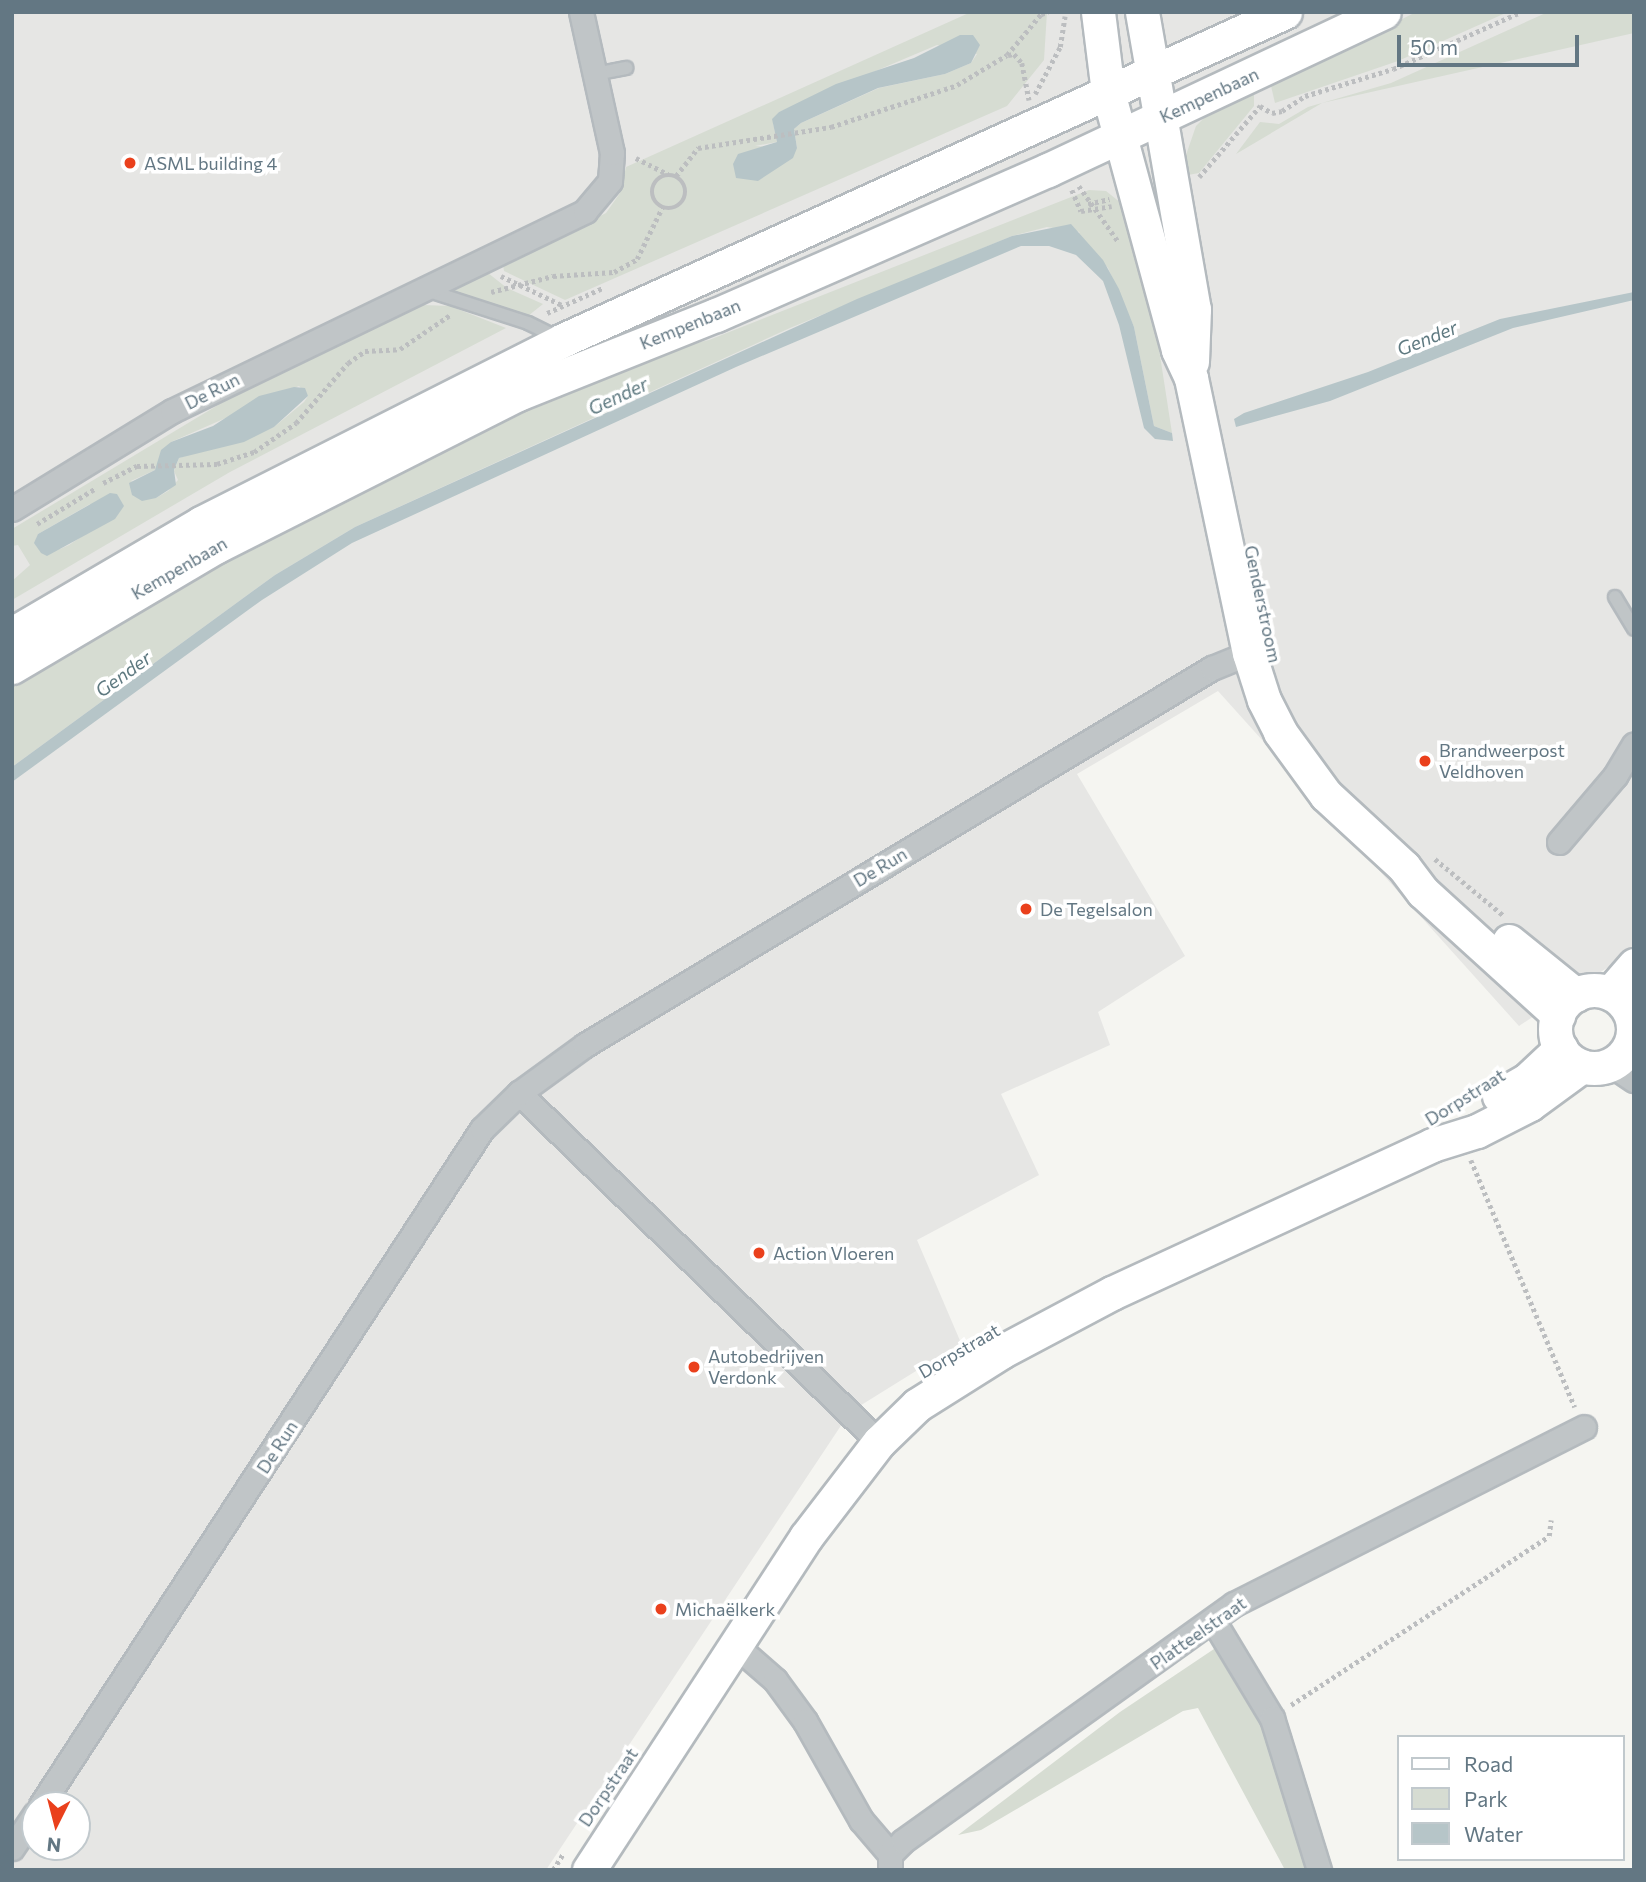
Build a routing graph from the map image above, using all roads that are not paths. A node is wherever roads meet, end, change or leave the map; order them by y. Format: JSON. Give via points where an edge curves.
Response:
{"nodes":[{"id":1,"x":581,"y":12,"type":"edge"},
{"id":2,"x":1098,"y":12,"type":"edge"},
{"id":3,"x":1142,"y":12,"type":"edge"},
{"id":4,"x":1285,"y":12,"type":"edge"},
{"id":5,"x":1384,"y":12,"type":"edge"},
{"id":6,"x":626,"y":68,"type":"dead end"},
{"id":7,"x":595,"y":74,"type":"junction"},
{"id":8,"x":1153,"y":74,"type":"junction"},
{"id":9,"x":1108,"y":92,"type":"junction"},
{"id":10,"x":1162,"y":116,"type":"junction"},
{"id":11,"x":1119,"y":136,"type":"junction"},
{"id":12,"x":420,"y":287,"type":"junction"},
{"id":13,"x":564,"y":340,"type":"junction"},
{"id":14,"x":1191,"y":378,"type":"junction"},
{"id":15,"x":12,"y":509,"type":"edge"},
{"id":16,"x":1615,"y":597,"type":"dead end"},
{"id":17,"x":1634,"y":629,"type":"edge"},
{"id":18,"x":12,"y":634,"type":"edge"},
{"id":19,"x":1249,"y":653,"type":"junction"},
{"id":20,"x":12,"y":667,"type":"edge"},
{"id":21,"x":1634,"y":744,"type":"edge"},
{"id":22,"x":1559,"y":842,"type":"dead end"},
{"id":23,"x":1634,"y":965,"type":"edge"},
{"id":24,"x":1624,"y":1002,"type":"edge"},
{"id":25,"x":1567,"y":1005,"type":"junction"},
{"id":26,"x":1608,"y":1059,"type":"edge"},
{"id":27,"x":519,"y":1093,"type":"junction"},
{"id":28,"x":1584,"y":1427,"type":"road end"},
{"id":29,"x":879,"y":1442,"type":"junction"},
{"id":30,"x":1214,"y":1622,"type":"junction"},
{"id":31,"x":736,"y":1646,"type":"junction"},
{"id":32,"x":50,"y":1791,"type":"edge"},
{"id":33,"x":578,"y":1858,"type":"edge"},
{"id":34,"x":890,"y":1862,"type":"edge"},
{"id":35,"x":1319,"y":1870,"type":"edge"}],
"edges":[{"from":1,"to":7,"type":"street","name":"De Run"},
{"from":2,"to":9,"type":"street"},
{"from":3,"to":8,"type":"street"},
{"from":4,"to":8,"type":"street","name":"Kempenbaan"},
{"from":5,"to":10,"type":"street","name":"Kempenbaan"},
{"from":6,"to":7,"type":"lane"},
{"from":7,"to":12,"type":"street","name":"De Run","via":[[612,153],[610,181],[585,211]]},
{"from":8,"to":9,"type":"street","name":"Kempenbaan"},
{"from":8,"to":10,"type":"street","name":"Genderstroom"},
{"from":9,"to":11,"type":"street","name":"Genderstroom"},
{"from":9,"to":13,"type":"street","name":"Kempenbaan"},
{"from":10,"to":11,"type":"street","name":"Kempenbaan"},
{"from":10,"to":14,"type":"street","name":"Genderstroom","via":[[1174,214],[1194,309]]},
{"from":11,"to":14,"type":"street","name":"Genderstroom","via":[[1139,191],[1178,350]]},
{"from":11,"to":20,"type":"street","name":"Kempenbaan","via":[[716,315],[506,399],[217,546]]},
{"from":12,"to":13,"type":"lane","via":[[528,323]]},
{"from":12,"to":15,"type":"street","name":"De Run","via":[[172,411]]},
{"from":13,"to":18,"type":"street","name":"Kempenbaan","via":[[201,523]]},
{"from":14,"to":19,"type":"street","name":"Genderstroom"},
{"from":16,"to":17,"type":"lane"},
{"from":19,"to":25,"type":"street","name":"Genderstroom","via":[[1264,701],[1306,771],[1353,824],[1414,859]]},
{"from":19,"to":27,"type":"street","name":"De Run","via":[[1212,668],[585,1045]]},
{"from":21,"to":22,"type":"street","via":[[1615,776]]},
{"from":23,"to":24,"type":"street"},
{"from":24,"to":25,"type":"street","via":[[1590,990]]},
{"from":24,"to":26,"type":"street","via":[[1633,1031]]},
{"from":25,"to":26,"type":"street","via":[[1555,1032]]},
{"from":26,"to":29,"type":"street","name":"Dorpstraat","via":[[1528,1079],[1468,1115],[1432,1145],[1112,1293],[1001,1352],[917,1405]]},
{"from":27,"to":29,"type":"street"},
{"from":27,"to":32,"type":"street","name":"De Run","via":[[482,1129]]},
{"from":28,"to":30,"type":"street","name":"Platteelstraat","via":[[1234,1604]]},
{"from":29,"to":31,"type":"street","name":"Dorpstraat","via":[[806,1537]]},
{"from":30,"to":34,"type":"street","name":"Platteelstraat","via":[[903,1841]]},
{"from":30,"to":35,"type":"street","via":[[1272,1718]]},
{"from":31,"to":33,"type":"street","name":"Dorpstraat"},
{"from":31,"to":34,"type":"street","via":[[775,1680],[805,1721]]}]}
